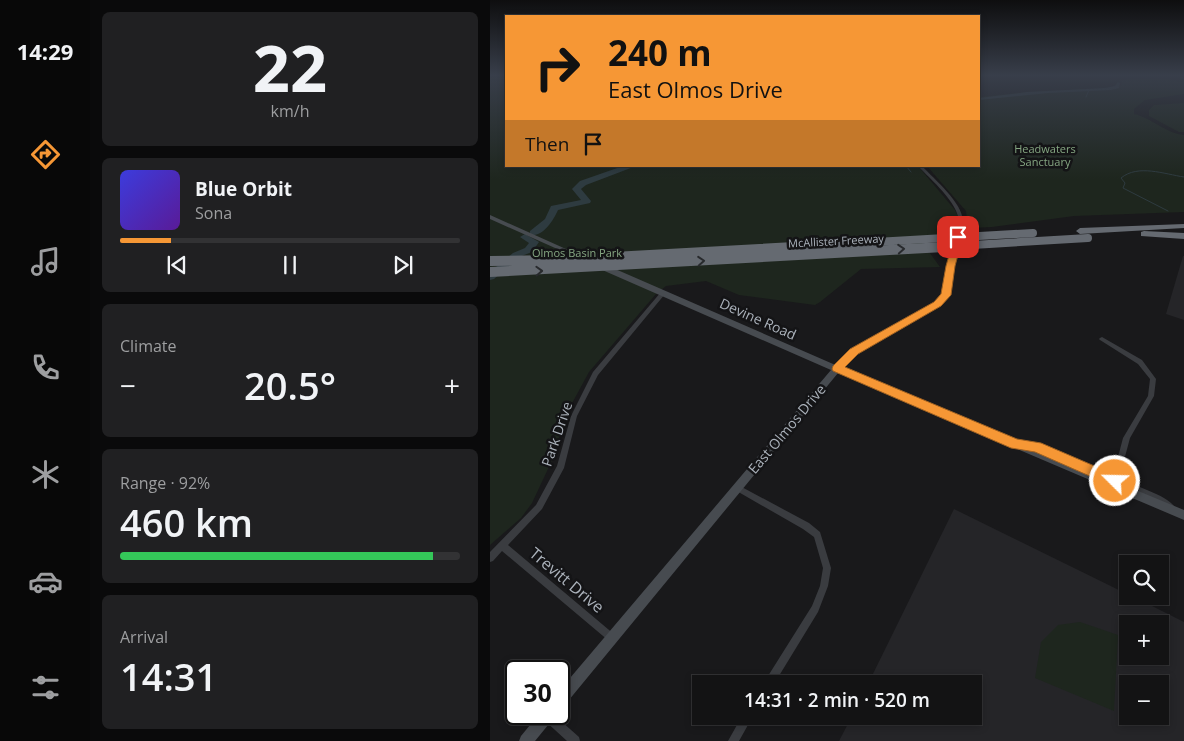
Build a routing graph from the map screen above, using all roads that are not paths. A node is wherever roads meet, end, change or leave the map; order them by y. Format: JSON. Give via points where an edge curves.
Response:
{"nodes":[{"id":1,"x":921,"y":167,"type":"edge"},
{"id":2,"x":490,"y":217,"type":"edge"},
{"id":3,"x":1184,"y":225,"type":"edge"},
{"id":4,"x":1184,"y":235,"type":"edge"},
{"id":5,"x":490,"y":261,"type":"edge"},
{"id":6,"x":490,"y":272,"type":"edge"},
{"id":7,"x":664,"y":293,"type":"junction"},
{"id":8,"x":1102,"y":339,"type":"dead end"},
{"id":9,"x":838,"y":369,"type":"junction"},
{"id":10,"x":1016,"y":444,"type":"junction"},
{"id":11,"x":1115,"y":481,"type":"junction"},
{"id":12,"x":738,"y":488,"type":"junction"},
{"id":13,"x":1181,"y":514,"type":"edge"},
{"id":14,"x":503,"y":546,"type":"junction"},
{"id":15,"x":490,"y":558,"type":"edge"},
{"id":16,"x":612,"y":638,"type":"junction"},
{"id":17,"x":774,"y":675,"type":"edge"},
{"id":18,"x":570,"y":689,"type":"edge"},
{"id":19,"x":539,"y":725,"type":"edge"},
{"id":20,"x":559,"y":725,"type":"edge"},
{"id":21,"x":743,"y":725,"type":"edge"},
{"id":22,"x":526,"y":741,"type":"edge"},
{"id":23,"x":575,"y":741,"type":"edge"},
{"id":24,"x":733,"y":741,"type":"edge"}],
"edges":[{"from":1,"to":9,"type":"street","name":"East Olmos Drive","via":[[954,204],[960,216],[946,295],[937,304],[854,352]]},
{"from":2,"to":7,"type":"street","name":"Devine Road"},
{"from":3,"to":5,"type":"highway","name":"McAllister Freeway","bridge":true,"via":[[558,260]]},
{"from":6,"to":4,"type":"highway","name":"McAllister Freeway","one_way":true,"bridge":true,"via":[[1144,234]]},
{"from":7,"to":9,"type":"street","name":"Devine Road"},
{"from":7,"to":14,"type":"street","name":"Park Drive","via":[[595,374],[574,416],[561,466],[546,495],[536,512]]},
{"from":8,"to":11,"type":"street","via":[[1140,362],[1153,379],[1151,396],[1127,438]]},
{"from":9,"to":10,"type":"street","name":"Devine Road"},
{"from":9,"to":12,"type":"street","name":"East Olmos Drive"},
{"from":10,"to":11,"type":"street","name":"Devine Road","via":[[1036,447]]},
{"from":10,"to":13,"type":"street","name":"Devine Road"},
{"from":11,"to":13,"type":"street","name":"Devine Road","via":[[1163,501]]},
{"from":12,"to":16,"type":"street","name":"East Olmos Drive"},
{"from":12,"to":17,"type":"street","via":[[817,535],[827,568],[815,609]]},
{"from":14,"to":15,"type":"street","name":"Park Drive"},
{"from":14,"to":16,"type":"street","name":"Trevitt Drive"},
{"from":16,"to":18,"type":"street","name":"East Olmos Drive"},
{"from":19,"to":22,"type":"street"},
{"from":20,"to":23,"type":"street"},
{"from":21,"to":24,"type":"street"}]}
